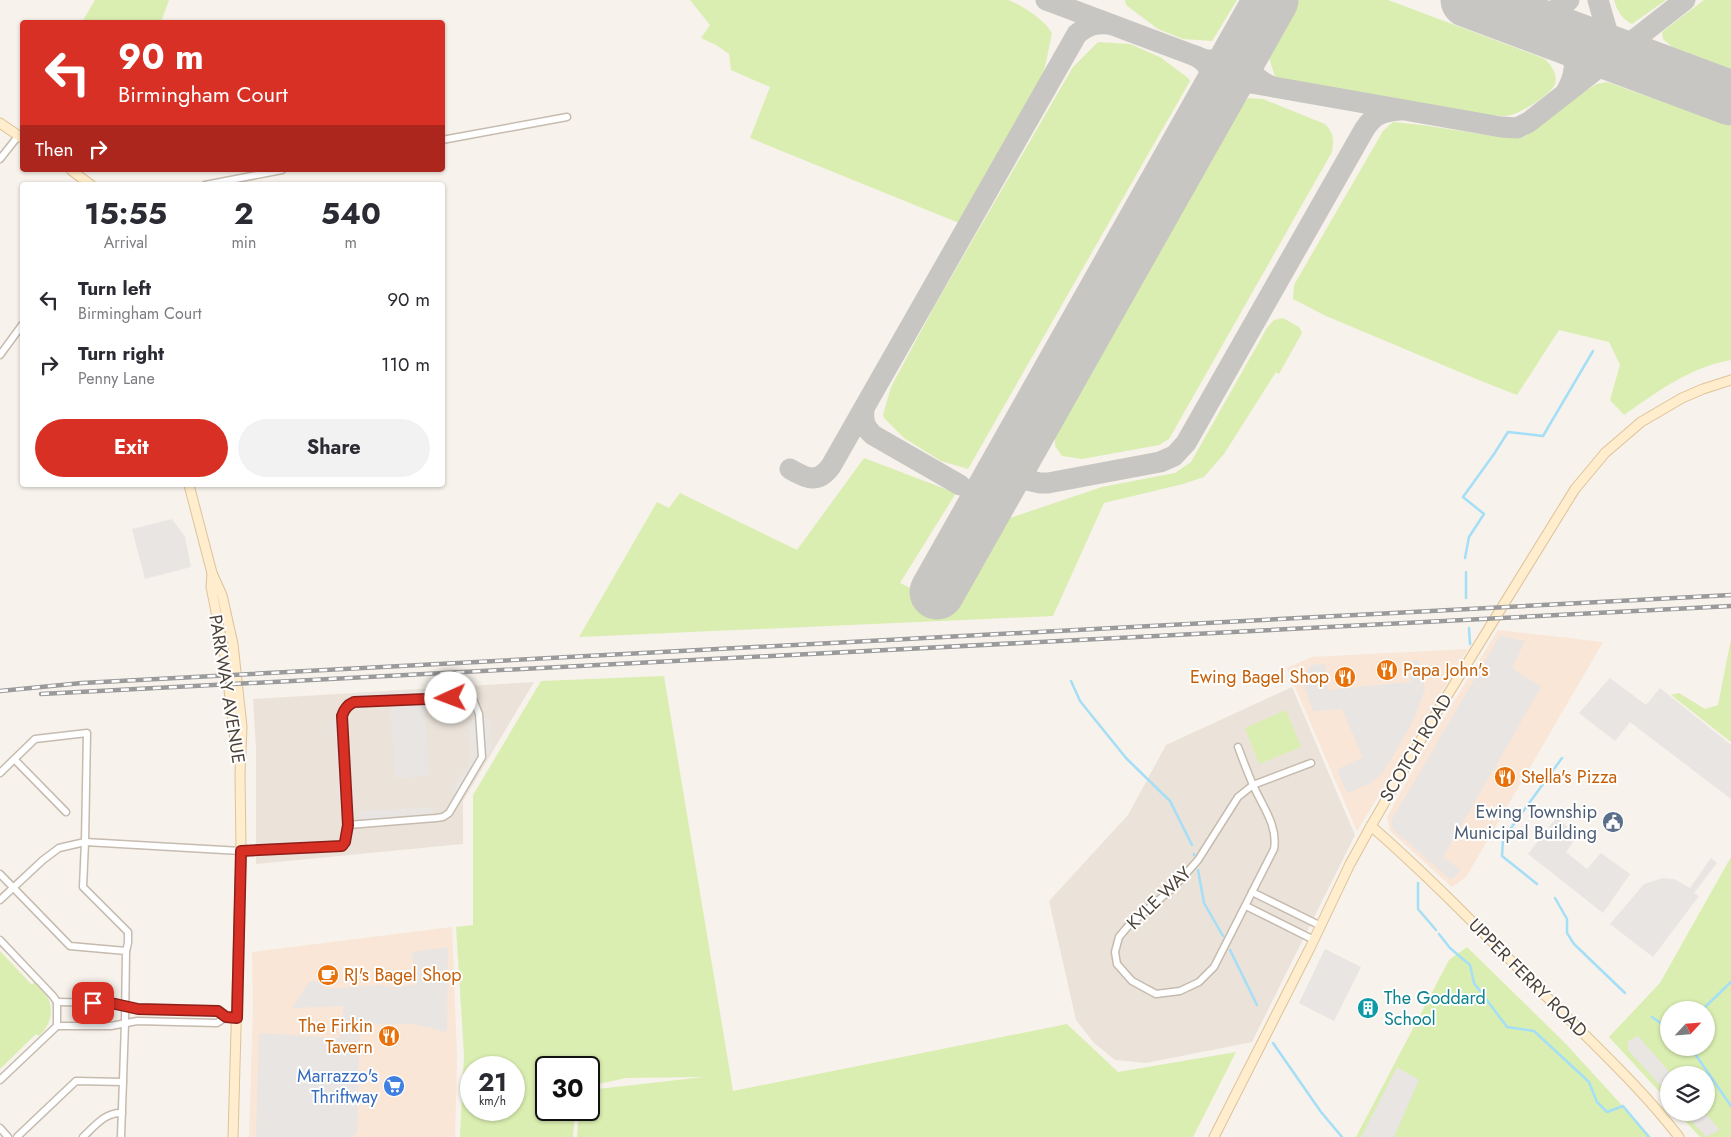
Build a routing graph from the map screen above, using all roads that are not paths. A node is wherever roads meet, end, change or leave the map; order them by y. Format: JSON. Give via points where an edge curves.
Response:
{"nodes":[{"id":1,"x":566,"y":117,"type":"dead end"},
{"id":2,"x":0,"y":123,"type":"edge"},
{"id":3,"x":20,"y":135,"type":"edge"},
{"id":4,"x":20,"y":137,"type":"edge"},
{"id":5,"x":445,"y":139,"type":"edge"},
{"id":6,"x":0,"y":159,"type":"edge"},
{"id":7,"x":73,"y":172,"type":"edge"},
{"id":8,"x":272,"y":172,"type":"edge"},
{"id":9,"x":87,"y":182,"type":"edge"},
{"id":10,"x":220,"y":182,"type":"edge"},
{"id":11,"x":20,"y":328,"type":"edge"},
{"id":12,"x":0,"y":355,"type":"edge"},
{"id":13,"x":1731,"y":380,"type":"edge"},
{"id":14,"x":190,"y":487,"type":"edge"},
{"id":15,"x":1238,"y":747,"type":"dead end"},
{"id":16,"x":15,"y":760,"type":"junction"},
{"id":17,"x":1311,"y":763,"type":"dead end"},
{"id":18,"x":0,"y":773,"type":"edge"},
{"id":19,"x":1253,"y":786,"type":"junction"},
{"id":20,"x":66,"y":812,"type":"dead end"},
{"id":21,"x":348,"y":825,"type":"junction"},
{"id":22,"x":1370,"y":826,"type":"junction"},
{"id":23,"x":85,"y":842,"type":"junction"},
{"id":24,"x":241,"y":851,"type":"junction"},
{"id":25,"x":0,"y":874,"type":"edge"},
{"id":26,"x":13,"y":888,"type":"junction"},
{"id":27,"x":1252,"y":892,"type":"junction"},
{"id":28,"x":0,"y":900,"type":"edge"},
{"id":29,"x":1246,"y":906,"type":"junction"},
{"id":30,"x":1321,"y":926,"type":"junction"},
{"id":31,"x":0,"y":940,"type":"edge"},
{"id":32,"x":1314,"y":940,"type":"junction"},
{"id":33,"x":126,"y":951,"type":"junction"},
{"id":34,"x":57,"y":1002,"type":"junction"},
{"id":35,"x":126,"y":1007,"type":"junction"},
{"id":36,"x":226,"y":1017,"type":"junction"},
{"id":37,"x":237,"y":1018,"type":"junction"},
{"id":38,"x":126,"y":1023,"type":"junction"},
{"id":39,"x":57,"y":1026,"type":"junction"},
{"id":40,"x":0,"y":1080,"type":"edge"},
{"id":41,"x":123,"y":1082,"type":"junction"},
{"id":42,"x":122,"y":1113,"type":"junction"},
{"id":43,"x":0,"y":1128,"type":"edge"},
{"id":44,"x":8,"y":1137,"type":"edge"},
{"id":45,"x":17,"y":1137,"type":"edge"},
{"id":46,"x":83,"y":1137,"type":"edge"},
{"id":47,"x":121,"y":1137,"type":"edge"},
{"id":48,"x":233,"y":1137,"type":"edge"},
{"id":49,"x":1214,"y":1137,"type":"edge"},
{"id":50,"x":1679,"y":1137,"type":"edge"}],
"edges":[{"from":1,"to":5,"type":"street"},
{"from":2,"to":3,"type":"main road"},
{"from":4,"to":6,"type":"street"},
{"from":7,"to":9,"type":"main road"},
{"from":8,"to":10,"type":"street"},
{"from":11,"to":12,"type":"street"},
{"from":13,"to":22,"type":"main road","name":"SCOTCH ROAD","via":[[1661,409],[1622,437],[1589,470],[1519,579]]},
{"from":14,"to":24,"type":"main road","name":"PARKWAY AVENUE","via":[[212,573],[222,595],[237,669],[242,727]]},
{"from":15,"to":19,"type":"street","name":"KYLE WAY"},
{"from":16,"to":18,"type":"street"},
{"from":16,"to":20,"type":"street"},
{"from":16,"to":23,"type":"street","via":[[35,739],[88,733]]},
{"from":17,"to":19,"type":"street","name":"KYLE WAY"},
{"from":19,"to":27,"type":"street","name":"KYLE WAY","via":[[1274,828],[1276,839]]},
{"from":19,"to":29,"type":"street","name":"KYLE WAY","via":[[1238,797],[1198,860],[1174,887],[1119,937],[1115,952],[1117,964],[1132,982],[1156,994],[1180,991],[1199,982],[1214,967]]},
{"from":21,"to":21,"type":"street","via":[[342,716],[348,704],[473,699],[479,714],[482,757],[449,813],[436,818]]},
{"from":21,"to":24,"type":"street","via":[[342,846]]},
{"from":22,"to":30,"type":"main road","name":"SCOTCH ROAD"},
{"from":22,"to":50,"type":"main road","name":"UPPER FERRY ROAD","via":[[1425,874],[1648,1098]]},
{"from":23,"to":24,"type":"street"},
{"from":23,"to":26,"type":"street","via":[[59,848]]},
{"from":23,"to":33,"type":"street","via":[[83,887],[128,932]]},
{"from":24,"to":37,"type":"main road","name":"PARKWAY AVENUE"},
{"from":25,"to":26,"type":"street"},
{"from":26,"to":28,"type":"street"},
{"from":26,"to":33,"type":"street","via":[[70,946]]},
{"from":27,"to":29,"type":"street","name":"KYLE WAY"},
{"from":27,"to":30,"type":"street"},
{"from":29,"to":32,"type":"street"},
{"from":30,"to":32,"type":"main road","name":"SCOTCH ROAD"},
{"from":31,"to":34,"type":"street"},
{"from":32,"to":49,"type":"main road","name":"SCOTCH ROAD"},
{"from":33,"to":35,"type":"street"},
{"from":34,"to":35,"type":"street","via":[[111,1003]]},
{"from":34,"to":39,"type":"street"},
{"from":35,"to":36,"type":"street","via":[[218,1011]]},
{"from":35,"to":38,"type":"street"},
{"from":36,"to":37,"type":"street"},
{"from":36,"to":38,"type":"street","via":[[217,1022],[137,1020]]},
{"from":37,"to":48,"type":"main road","name":"PARKWAY AVENUE"},
{"from":38,"to":39,"type":"street"},
{"from":38,"to":41,"type":"street"},
{"from":39,"to":40,"type":"street"},
{"from":41,"to":42,"type":"street"},
{"from":41,"to":45,"type":"street","via":[[76,1081]]},
{"from":42,"to":46,"type":"street","via":[[107,1115]]},
{"from":42,"to":47,"type":"street"},
{"from":43,"to":44,"type":"street"}]}
